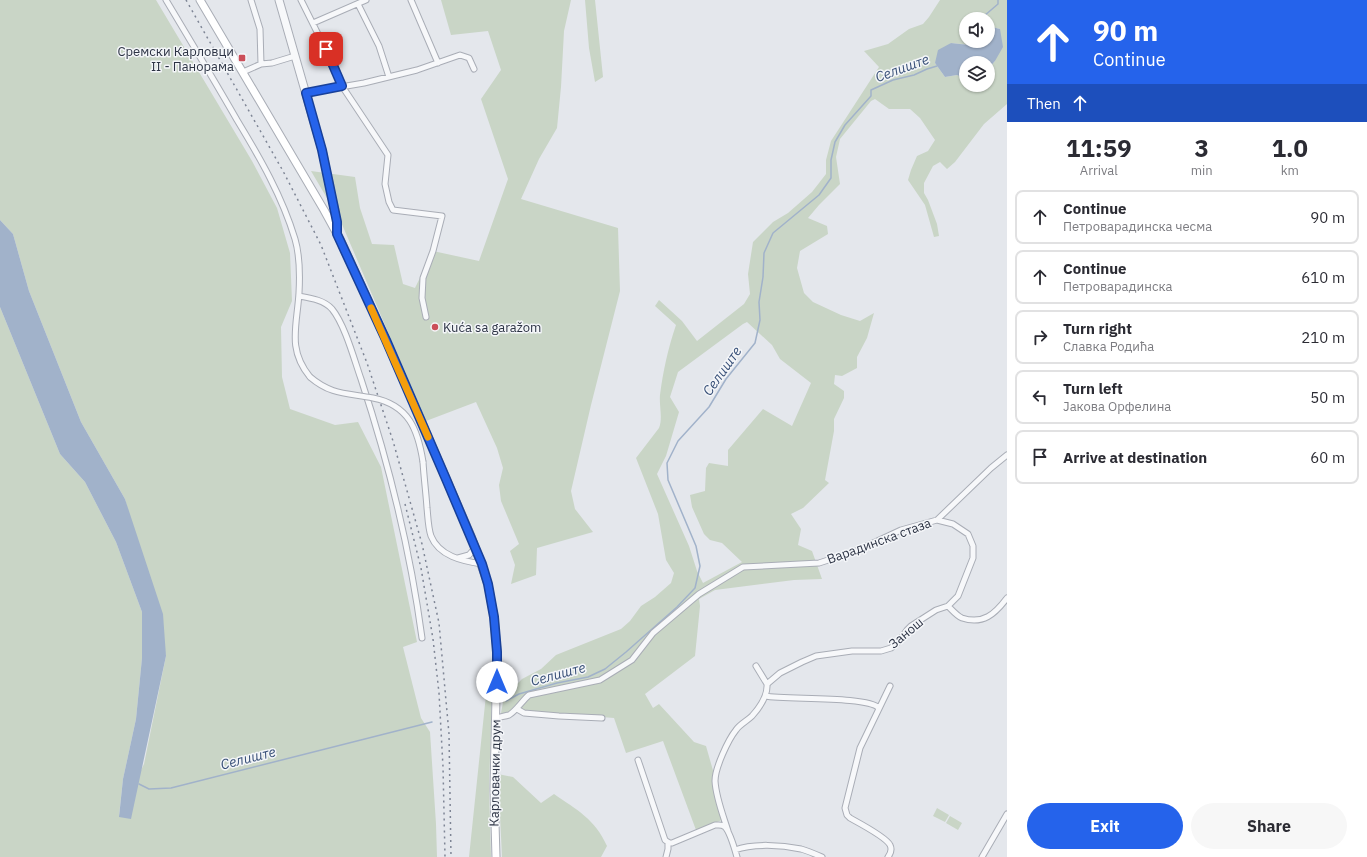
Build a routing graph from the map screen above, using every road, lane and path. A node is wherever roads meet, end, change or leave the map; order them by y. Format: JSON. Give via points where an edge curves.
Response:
{"nodes":[{"id":1,"x":166,"y":0,"type":"edge"},
{"id":2,"x":200,"y":0,"type":"edge"},
{"id":3,"x":251,"y":0,"type":"edge"},
{"id":4,"x":279,"y":0,"type":"edge"},
{"id":5,"x":301,"y":0,"type":"edge"},
{"id":6,"x":366,"y":0,"type":"edge"},
{"id":7,"x":411,"y":0,"type":"edge"},
{"id":8,"x":358,"y":4,"type":"junction"},
{"id":9,"x":312,"y":23,"type":"junction"},
{"id":10,"x":295,"y":56,"type":"junction"},
{"id":11,"x":438,"y":63,"type":"junction"},
{"id":12,"x":261,"y":64,"type":"junction"},
{"id":13,"x":474,"y":69,"type":"dead end"},
{"id":14,"x":243,"y":72,"type":"junction"},
{"id":15,"x":389,"y":77,"type":"junction"},
{"id":16,"x":342,"y":86,"type":"junction"},
{"id":17,"x":306,"y":93,"type":"junction"},
{"id":18,"x":337,"y":234,"type":"junction"},
{"id":19,"x":299,"y":296,"type":"junction"},
{"id":20,"x":426,"y":317,"type":"dead end"},
{"id":21,"x":1007,"y":455,"type":"edge"},
{"id":22,"x":937,"y":520,"type":"junction"},
{"id":23,"x":475,"y":548,"type":"junction"},
{"id":24,"x":456,"y":558,"type":"junction"},
{"id":25,"x":482,"y":564,"type":"junction"},
{"id":26,"x":1007,"y":598,"type":"edge"},
{"id":27,"x":948,"y":606,"type":"junction"},
{"id":28,"x":422,"y":638,"type":"dead end"},
{"id":29,"x":756,"y":666,"type":"dead end"},
{"id":30,"x":767,"y":684,"type":"junction"},
{"id":31,"x":890,"y":686,"type":"dead end"},
{"id":32,"x":765,"y":696,"type":"junction"},
{"id":33,"x":517,"y":708,"type":"junction"},
{"id":34,"x":879,"y":708,"type":"junction"},
{"id":35,"x":496,"y":718,"type":"junction"},
{"id":36,"x":602,"y":718,"type":"dead end"},
{"id":37,"x":638,"y":760,"type":"dead end"},
{"id":38,"x":1006,"y":815,"type":"edge"},
{"id":39,"x":728,"y":831,"type":"junction"},
{"id":40,"x":668,"y":842,"type":"junction"},
{"id":41,"x":735,"y":850,"type":"junction"},
{"id":42,"x":496,"y":857,"type":"edge"},
{"id":43,"x":666,"y":857,"type":"edge"},
{"id":44,"x":737,"y":857,"type":"edge"},
{"id":45,"x":822,"y":857,"type":"edge"},
{"id":46,"x":888,"y":857,"type":"edge"},
{"id":47,"x":982,"y":857,"type":"edge"}],
"edges":[{"from":1,"to":19,"type":"street","via":[[273,182],[282,202],[296,243],[300,275]]},
{"from":2,"to":14,"type":"main road","name":"Карловачки друм"},
{"from":3,"to":12,"type":"street","via":[[260,29]]},
{"from":4,"to":10,"type":"street"},
{"from":5,"to":9,"type":"street"},
{"from":6,"to":8,"type":"street"},
{"from":7,"to":11,"type":"street"},
{"from":8,"to":9,"type":"street"},
{"from":8,"to":15,"type":"street","via":[[379,46]]},
{"from":9,"to":16,"type":"street"},
{"from":10,"to":12,"type":"street"},
{"from":10,"to":17,"type":"street"},
{"from":11,"to":13,"type":"street","via":[[460,55],[469,58]]},
{"from":11,"to":15,"type":"street"},
{"from":12,"to":14,"type":"street"},
{"from":14,"to":18,"type":"main road","name":"Карловачки друм"},
{"from":15,"to":16,"type":"street"},
{"from":16,"to":17,"type":"street"},
{"from":16,"to":20,"type":"street","via":[[388,155],[385,184],[388,202],[393,210],[442,216],[422,282]]},
{"from":17,"to":18,"type":"street","via":[[322,150],[337,222]]},
{"from":18,"to":23,"type":"main road","name":"Карловачки друм","via":[[386,340]]},
{"from":19,"to":24,"type":"street","bridge":true,"via":[[294,339],[300,363],[310,377],[332,391],[373,398],[405,414],[417,434],[423,462],[431,535],[440,549]]},
{"from":19,"to":28,"type":"street","via":[[322,301],[332,308],[351,350],[394,489]]},
{"from":21,"to":22,"type":"street"},
{"from":22,"to":27,"type":"street","name":"Занош","via":[[953,524],[968,534],[974,551],[958,596]]},
{"from":22,"to":33,"type":"street","name":"Варадинска стаза","via":[[902,530],[856,551],[819,563],[743,567],[699,594],[653,633],[632,660],[600,680],[529,695]]},
{"from":23,"to":24,"type":"street","via":[[469,555]]},
{"from":23,"to":25,"type":"main road","name":"Карловачки друм"},
{"from":24,"to":25,"type":"street"},
{"from":25,"to":35,"type":"main road","name":"Карловачки друм","via":[[494,617],[497,656]]},
{"from":26,"to":27,"type":"street","via":[[993,614],[979,621],[961,617]]},
{"from":27,"to":30,"type":"street","name":"Занош","via":[[936,610],[911,626],[891,648],[816,656],[780,673]]},
{"from":29,"to":30,"type":"street"},
{"from":30,"to":32,"type":"street"},
{"from":31,"to":34,"type":"street"},
{"from":32,"to":34,"type":"street","via":[[872,703]]},
{"from":32,"to":39,"type":"street","via":[[754,714],[740,725],[731,737],[718,770],[716,783]]},
{"from":33,"to":35,"type":"street","name":"Варадинска стаза","via":[[510,714]]},
{"from":33,"to":36,"type":"street","via":[[524,713]]},
{"from":34,"to":46,"type":"street","via":[[860,748],[845,808],[850,818],[888,842],[891,850]]},
{"from":35,"to":42,"type":"main road","name":"Карловачки друм"},
{"from":37,"to":40,"type":"street","via":[[664,838]]},
{"from":38,"to":47,"type":"street"},
{"from":39,"to":40,"type":"street","via":[[721,825],[715,825],[675,842]]},
{"from":39,"to":41,"type":"street"},
{"from":40,"to":43,"type":"street"},
{"from":41,"to":44,"type":"street"},
{"from":41,"to":45,"type":"street","via":[[776,846],[802,849]]}]}
